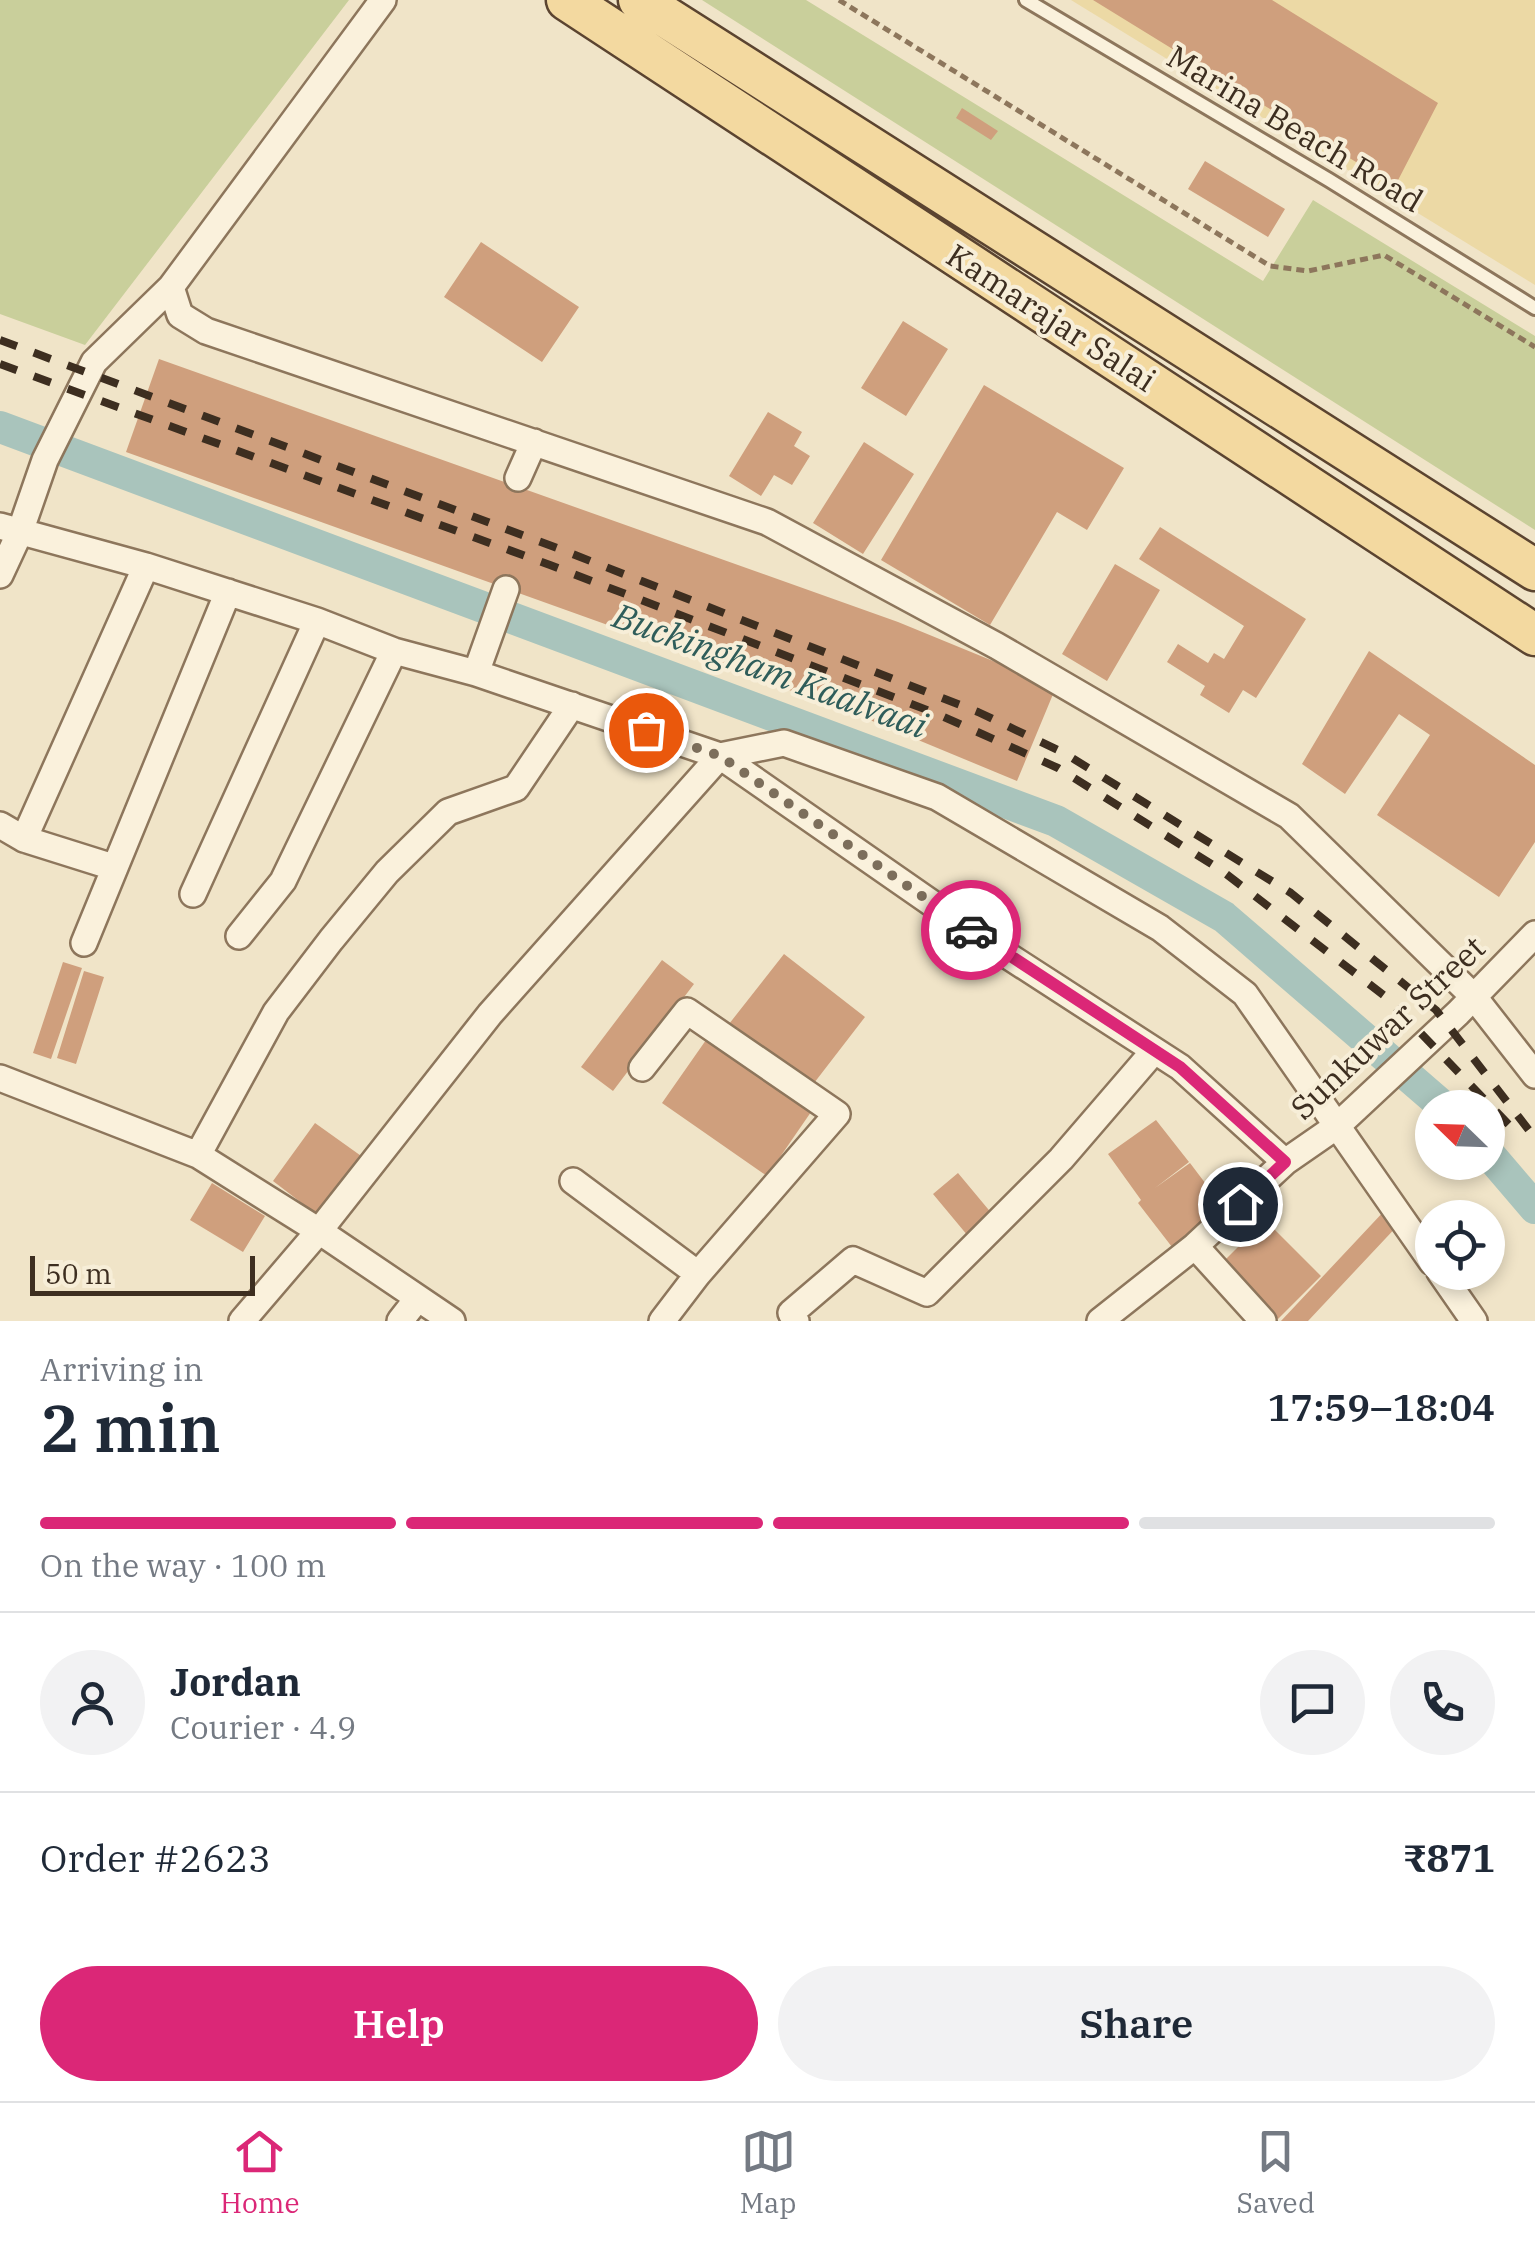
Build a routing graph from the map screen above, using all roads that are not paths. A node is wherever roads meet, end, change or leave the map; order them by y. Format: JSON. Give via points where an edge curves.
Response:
{"nodes":[{"id":1,"x":383,"y":0,"type":"edge"},
{"id":2,"x":567,"y":0,"type":"edge"},
{"id":3,"x":640,"y":0,"type":"edge"},
{"id":4,"x":1026,"y":0,"type":"edge"},
{"id":5,"x":171,"y":287,"type":"junction"},
{"id":6,"x":1535,"y":308,"type":"edge"},
{"id":7,"x":534,"y":442,"type":"junction"},
{"id":8,"x":518,"y":478,"type":"dead end"},
{"id":9,"x":10,"y":529,"type":"edge"},
{"id":10,"x":146,"y":566,"type":"junction"},
{"id":11,"x":1535,"y":570,"type":"edge"},
{"id":12,"x":0,"y":575,"type":"edge"},
{"id":13,"x":506,"y":588,"type":"dead end"},
{"id":14,"x":228,"y":592,"type":"junction"},
{"id":15,"x":317,"y":621,"type":"junction"},
{"id":16,"x":1535,"y":635,"type":"edge"},
{"id":17,"x":394,"y":651,"type":"junction"},
{"id":18,"x":476,"y":673,"type":"junction"},
{"id":19,"x":572,"y":705,"type":"junction"},
{"id":20,"x":720,"y":756,"type":"junction"},
{"id":21,"x":0,"y":825,"type":"edge"},
{"id":22,"x":24,"y":839,"type":"junction"},
{"id":23,"x":113,"y":866,"type":"junction"},
{"id":24,"x":193,"y":894,"type":"dead end"},
{"id":25,"x":1535,"y":934,"type":"edge"},
{"id":26,"x":238,"y":936,"type":"dead end"},
{"id":27,"x":84,"y":943,"type":"dead end"},
{"id":28,"x":1466,"y":1005,"type":"junction"},
{"id":29,"x":1154,"y":1051,"type":"junction"},
{"id":30,"x":642,"y":1068,"type":"dead end"},
{"id":31,"x":1535,"y":1075,"type":"edge"},
{"id":32,"x":3,"y":1087,"type":"edge"},
{"id":33,"x":1337,"y":1126,"type":"junction"},
{"id":34,"x":198,"y":1155,"type":"junction"},
{"id":35,"x":1285,"y":1162,"type":"junction"},
{"id":36,"x":574,"y":1181,"type":"dead end"},
{"id":37,"x":319,"y":1230,"type":"junction"},
{"id":38,"x":1415,"y":1238,"type":"edge"},
{"id":39,"x":1195,"y":1246,"type":"junction"},
{"id":40,"x":698,"y":1274,"type":"junction"},
{"id":41,"x":1452,"y":1290,"type":"edge"},
{"id":42,"x":418,"y":1298,"type":"junction"},
{"id":43,"x":242,"y":1321,"type":"edge"},
{"id":44,"x":400,"y":1321,"type":"edge"},
{"id":45,"x":452,"y":1321,"type":"edge"},
{"id":46,"x":662,"y":1321,"type":"edge"},
{"id":47,"x":796,"y":1321,"type":"edge"},
{"id":48,"x":1100,"y":1321,"type":"edge"},
{"id":49,"x":1264,"y":1321,"type":"edge"},
{"id":50,"x":1474,"y":1321,"type":"edge"}],
"edges":[{"from":1,"to":5,"type":"street"},
{"from":2,"to":16,"type":"main road","name":"Kamarajar Salai"},
{"from":3,"to":11,"type":"main road","name":"Kamarajar Salai"},
{"from":4,"to":6,"type":"lane","name":"Marina Beach Road"},
{"from":5,"to":7,"type":"street","via":[[180,315],[206,331]]},
{"from":5,"to":9,"type":"street","via":[[94,362]]},
{"from":7,"to":8,"type":"street"},
{"from":7,"to":28,"type":"street","via":[[767,522],[1289,816]]},
{"from":9,"to":10,"type":"street"},
{"from":9,"to":12,"type":"street"},
{"from":10,"to":14,"type":"street"},
{"from":10,"to":22,"type":"street"},
{"from":13,"to":18,"type":"street"},
{"from":14,"to":15,"type":"street"},
{"from":14,"to":23,"type":"street"},
{"from":15,"to":17,"type":"street"},
{"from":15,"to":24,"type":"street"},
{"from":17,"to":18,"type":"street"},
{"from":17,"to":26,"type":"street","via":[[283,881]]},
{"from":18,"to":19,"type":"street"},
{"from":19,"to":20,"type":"street"},
{"from":19,"to":34,"type":"street","via":[[516,788],[448,812],[387,872],[276,1012]]},
{"from":20,"to":29,"type":"street"},
{"from":20,"to":33,"type":"street","via":[[784,743],[937,797],[1160,928],[1245,994]]},
{"from":20,"to":37,"type":"street","via":[[490,1014]]},
{"from":21,"to":22,"type":"street"},
{"from":22,"to":23,"type":"street"},
{"from":23,"to":27,"type":"street"},
{"from":25,"to":28,"type":"street","name":"Sunkuwar Street"},
{"from":28,"to":31,"type":"street"},
{"from":28,"to":33,"type":"street","name":"Sunkuwar Street"},
{"from":29,"to":35,"type":"street"},
{"from":29,"to":47,"type":"street","via":[[1061,1158],[927,1293],[853,1260],[791,1313]]},
{"from":30,"to":40,"type":"street","via":[[686,1012],[837,1114]]},
{"from":32,"to":34,"type":"street"},
{"from":33,"to":35,"type":"street","name":"Sunkuwar Street"},
{"from":33,"to":38,"type":"street"},
{"from":34,"to":37,"type":"street"},
{"from":35,"to":39,"type":"street","name":"Sunkuwar Street"},
{"from":36,"to":40,"type":"street"},
{"from":37,"to":42,"type":"street"},
{"from":37,"to":43,"type":"street"},
{"from":39,"to":48,"type":"street","name":"Sunkuwar Street"},
{"from":39,"to":49,"type":"street"},
{"from":40,"to":46,"type":"street"},
{"from":41,"to":50,"type":"street"},
{"from":42,"to":44,"type":"street"},
{"from":42,"to":45,"type":"street"}]}
